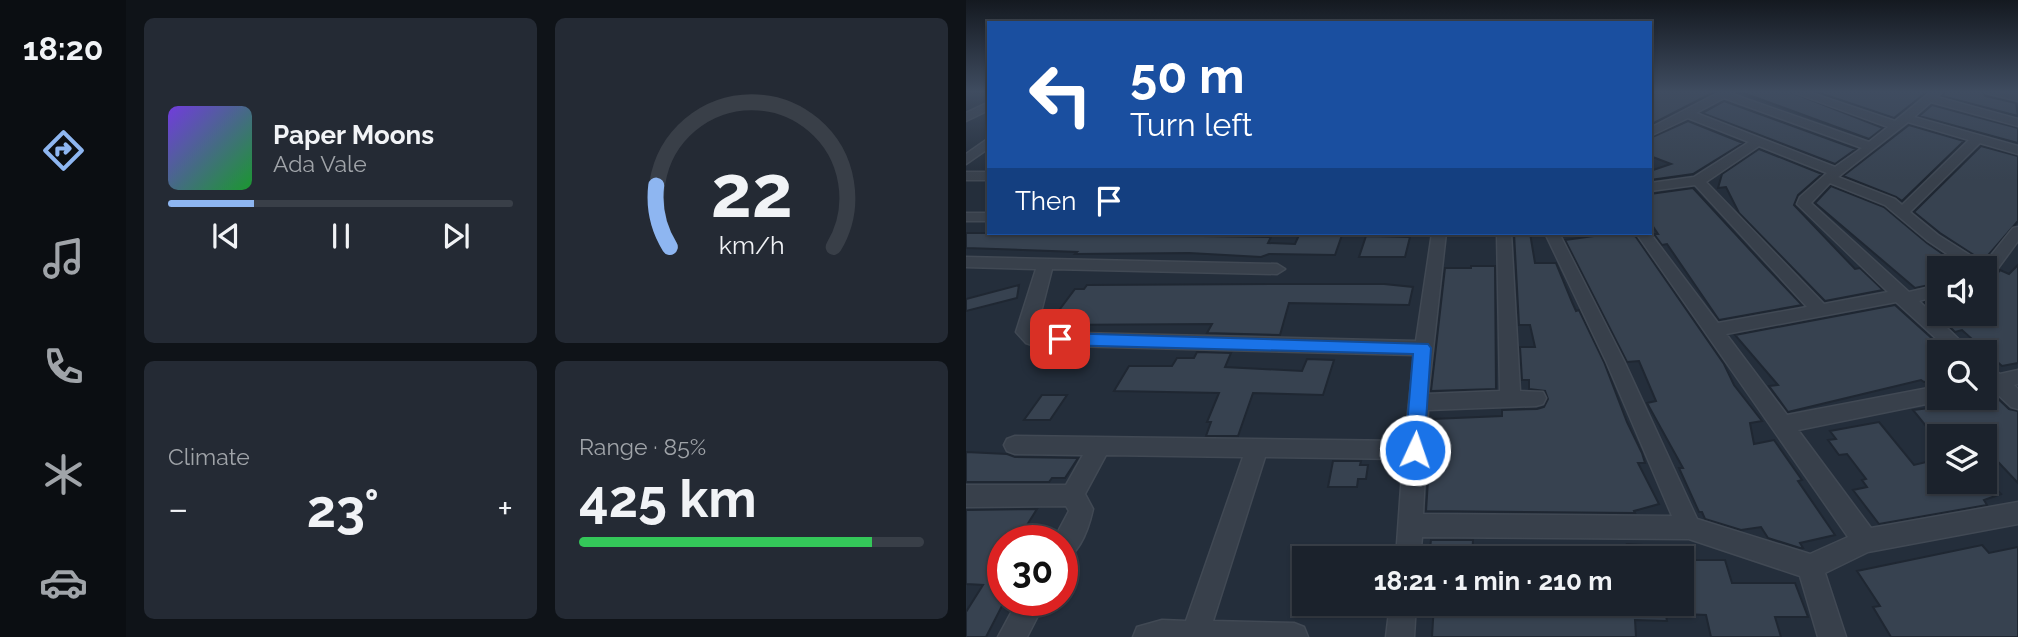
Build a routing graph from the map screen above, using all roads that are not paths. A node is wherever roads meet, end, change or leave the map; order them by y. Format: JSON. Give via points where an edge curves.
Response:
{"nodes":[{"id":1,"x":1675,"y":121,"type":"edge"},
{"id":2,"x":1706,"y":121,"type":"edge"},
{"id":3,"x":1801,"y":121,"type":"edge"},
{"id":4,"x":1897,"y":121,"type":"edge"},
{"id":5,"x":1902,"y":122,"type":"junction"},
{"id":6,"x":1652,"y":132,"type":"edge"},
{"id":7,"x":1978,"y":138,"type":"junction"},
{"id":8,"x":1759,"y":141,"type":"junction"},
{"id":9,"x":987,"y":144,"type":"edge"},
{"id":10,"x":1871,"y":147,"type":"junction"},
{"id":11,"x":2018,"y":150,"type":"edge"},
{"id":12,"x":966,"y":160,"type":"edge"},
{"id":13,"x":1833,"y":175,"type":"junction"},
{"id":14,"x":966,"y":176,"type":"edge"},
{"id":15,"x":987,"y":176,"type":"edge"},
{"id":16,"x":1698,"y":181,"type":"junction"},
{"id":17,"x":1652,"y":187,"type":"edge"},
{"id":18,"x":1902,"y":212,"type":"junction"},
{"id":19,"x":966,"y":217,"type":"edge"},
{"id":20,"x":987,"y":218,"type":"edge"},
{"id":21,"x":2018,"y":231,"type":"edge"},
{"id":22,"x":1439,"y":235,"type":"edge"},
{"id":23,"x":1504,"y":235,"type":"edge"},
{"id":24,"x":1553,"y":235,"type":"edge"},
{"id":25,"x":1644,"y":235,"type":"edge"},
{"id":26,"x":1961,"y":256,"type":"edge"},
{"id":27,"x":1997,"y":256,"type":"edge"},
{"id":28,"x":966,"y":262,"type":"edge"},
{"id":29,"x":1045,"y":264,"type":"junction"},
{"id":30,"x":1277,"y":269,"type":"dead end"},
{"id":31,"x":1927,"y":293,"type":"edge"},
{"id":32,"x":1905,"y":299,"type":"junction"},
{"id":33,"x":1820,"y":310,"type":"junction"},
{"id":34,"x":1713,"y":330,"type":"junction"},
{"id":35,"x":1950,"y":340,"type":"edge"},
{"id":36,"x":1422,"y":348,"type":"junction"},
{"id":37,"x":2018,"y":377,"type":"edge"},
{"id":38,"x":1997,"y":379,"type":"edge"},
{"id":39,"x":1997,"y":386,"type":"edge"},
{"id":40,"x":1927,"y":396,"type":"edge"},
{"id":41,"x":1536,"y":398,"type":"dead end"},
{"id":42,"x":1510,"y":399,"type":"junction"},
{"id":43,"x":2018,"y":401,"type":"edge"},
{"id":44,"x":1418,"y":402,"type":"junction"},
{"id":45,"x":1782,"y":425,"type":"junction"},
{"id":46,"x":1015,"y":445,"type":"dead end"},
{"id":47,"x":1100,"y":446,"type":"junction"},
{"id":48,"x":1257,"y":448,"type":"junction"},
{"id":49,"x":1415,"y":450,"type":"junction"},
{"id":50,"x":1072,"y":495,"type":"junction"},
{"id":51,"x":966,"y":496,"type":"edge"},
{"id":52,"x":2018,"y":513,"type":"edge"},
{"id":53,"x":1076,"y":525,"type":"edge"},
{"id":54,"x":1411,"y":525,"type":"junction"},
{"id":55,"x":1689,"y":528,"type":"junction"},
{"id":56,"x":1866,"y":541,"type":"junction"},
{"id":57,"x":1409,"y":546,"type":"edge"},
{"id":58,"x":1810,"y":567,"type":"junction"},
{"id":59,"x":1024,"y":616,"type":"edge"},
{"id":60,"x":1402,"y":616,"type":"edge"},
{"id":61,"x":1195,"y":635,"type":"junction"},
{"id":62,"x":1012,"y":637,"type":"edge"},
{"id":63,"x":1147,"y":637,"type":"edge"},
{"id":64,"x":1294,"y":637,"type":"edge"},
{"id":65,"x":1400,"y":637,"type":"edge"},
{"id":66,"x":1832,"y":637,"type":"edge"}],
"edges":[{"from":1,"to":6,"type":"street"},
{"from":2,"to":8,"type":"street"},
{"from":3,"to":10,"type":"street"},
{"from":4,"to":5,"type":"street"},
{"from":5,"to":7,"type":"street"},
{"from":5,"to":10,"type":"street"},
{"from":7,"to":11,"type":"street"},
{"from":7,"to":18,"type":"street"},
{"from":8,"to":13,"type":"street"},
{"from":8,"to":16,"type":"street"},
{"from":9,"to":12,"type":"street"},
{"from":10,"to":13,"type":"street"},
{"from":13,"to":18,"type":"street"},
{"from":13,"to":32,"type":"street","via":[[1804,204]]},
{"from":14,"to":15,"type":"street"},
{"from":16,"to":17,"type":"street"},
{"from":16,"to":33,"type":"street"},
{"from":18,"to":26,"type":"street"},
{"from":19,"to":20,"type":"street"},
{"from":21,"to":27,"type":"street"},
{"from":22,"to":36,"type":"street"},
{"from":23,"to":42,"type":"street"},
{"from":24,"to":55,"type":"street"},
{"from":25,"to":34,"type":"street"},
{"from":28,"to":29,"type":"street"},
{"from":29,"to":30,"type":"street"},
{"from":29,"to":36,"type":"street","via":[[1025,332],[1032,338]]},
{"from":31,"to":32,"type":"street"},
{"from":32,"to":33,"type":"street","via":[[1898,296]]},
{"from":32,"to":35,"type":"street"},
{"from":33,"to":34,"type":"street"},
{"from":34,"to":45,"type":"street"},
{"from":36,"to":44,"type":"street"},
{"from":37,"to":38,"type":"street"},
{"from":39,"to":43,"type":"street"},
{"from":40,"to":45,"type":"street"},
{"from":41,"to":42,"type":"street"},
{"from":42,"to":44,"type":"street"},
{"from":44,"to":49,"type":"street"},
{"from":45,"to":56,"type":"street"},
{"from":46,"to":47,"type":"street"},
{"from":47,"to":48,"type":"street"},
{"from":47,"to":50,"type":"street"},
{"from":48,"to":49,"type":"street"},
{"from":48,"to":61,"type":"street"},
{"from":49,"to":54,"type":"street"},
{"from":50,"to":51,"type":"street"},
{"from":50,"to":53,"type":"street","via":[[1081,509]]},
{"from":52,"to":56,"type":"street"},
{"from":54,"to":55,"type":"street"},
{"from":54,"to":57,"type":"street"},
{"from":55,"to":58,"type":"street"},
{"from":56,"to":58,"type":"street"},
{"from":58,"to":66,"type":"street"},
{"from":59,"to":62,"type":"street"},
{"from":60,"to":65,"type":"street"},
{"from":61,"to":63,"type":"street"},
{"from":61,"to":64,"type":"street"}]}
